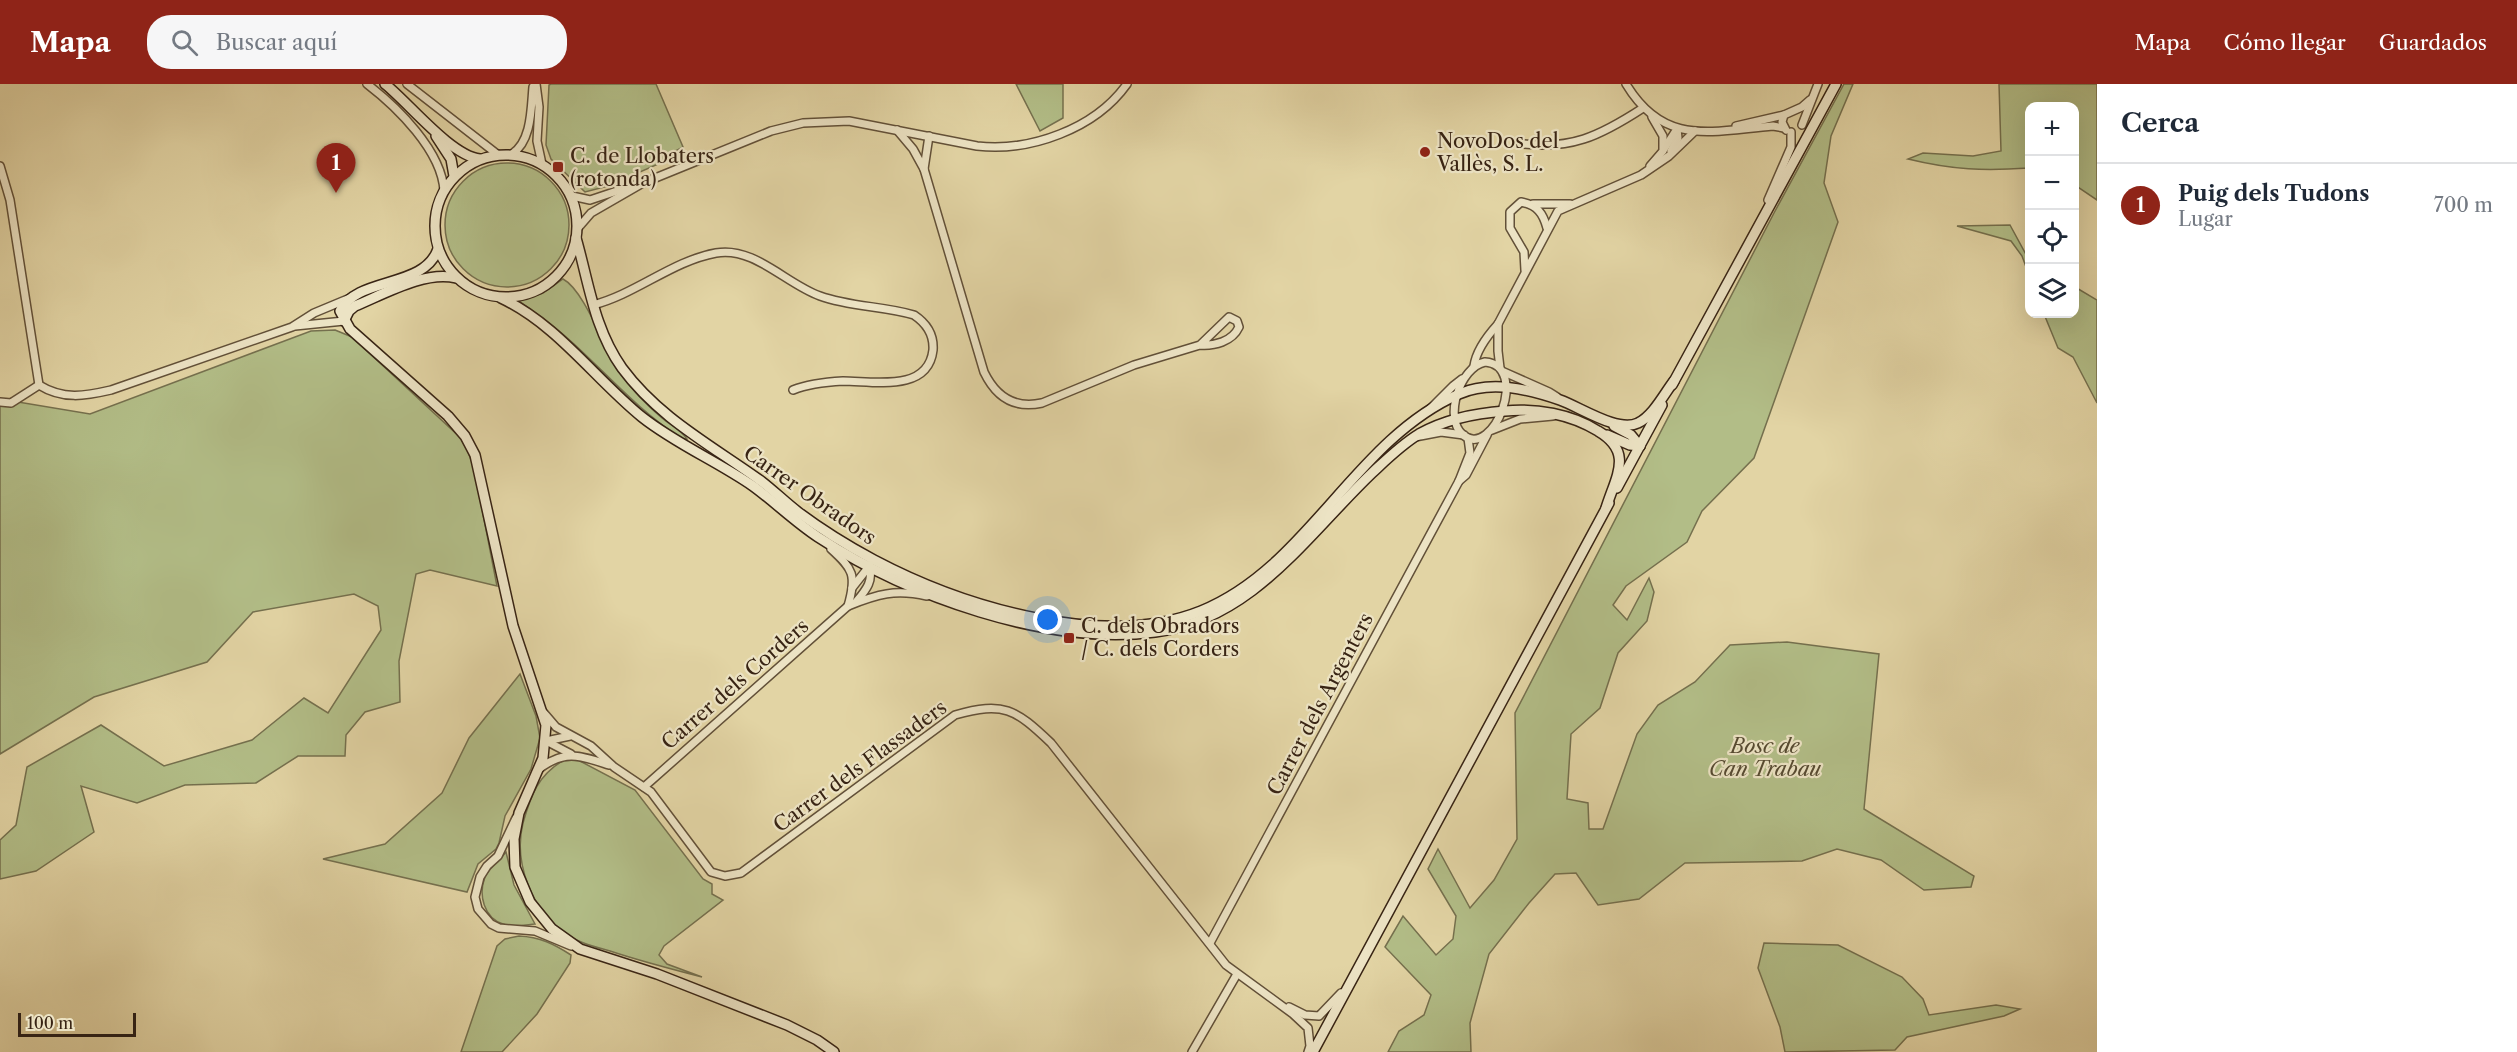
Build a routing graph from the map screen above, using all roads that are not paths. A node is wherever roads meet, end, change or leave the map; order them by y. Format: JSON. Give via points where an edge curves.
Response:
{"nodes":[{"id":1,"x":367,"y":84,"type":"edge"},
{"id":2,"x":385,"y":84,"type":"edge"},
{"id":3,"x":407,"y":84,"type":"edge"},
{"id":4,"x":535,"y":84,"type":"edge"},
{"id":5,"x":1127,"y":84,"type":"edge"},
{"id":6,"x":1626,"y":84,"type":"edge"},
{"id":7,"x":1818,"y":84,"type":"edge"},
{"id":8,"x":1836,"y":84,"type":"edge"},
{"id":9,"x":1810,"y":100,"type":"junction"},
{"id":10,"x":1643,"y":108,"type":"junction"},
{"id":11,"x":1792,"y":111,"type":"junction"},
{"id":12,"x":1784,"y":115,"type":"junction"},
{"id":13,"x":1652,"y":117,"type":"junction"},
{"id":14,"x":1802,"y":125,"type":"junction"},
{"id":15,"x":430,"y":127,"type":"junction"},
{"id":16,"x":1677,"y":129,"type":"junction"},
{"id":17,"x":897,"y":130,"type":"junction"},
{"id":18,"x":1716,"y":130,"type":"junction"},
{"id":19,"x":1787,"y":130,"type":"junction"},
{"id":20,"x":1695,"y":131,"type":"junction"},
{"id":21,"x":929,"y":136,"type":"junction"},
{"id":22,"x":1517,"y":143,"type":"dead end"},
{"id":23,"x":1666,"y":153,"type":"junction"},
{"id":24,"x":497,"y":154,"type":"junction"},
{"id":25,"x":512,"y":154,"type":"junction"},
{"id":26,"x":480,"y":159,"type":"junction"},
{"id":27,"x":542,"y":164,"type":"junction"},
{"id":28,"x":0,"y":166,"type":"edge"},
{"id":29,"x":924,"y":169,"type":"junction"},
{"id":30,"x":454,"y":176,"type":"junction"},
{"id":31,"x":643,"y":183,"type":"junction"},
{"id":32,"x":444,"y":191,"type":"junction"},
{"id":33,"x":572,"y":196,"type":"junction"},
{"id":34,"x":1533,"y":204,"type":"junction"},
{"id":35,"x":1570,"y":204,"type":"junction"},
{"id":36,"x":1757,"y":226,"type":"junction"},
{"id":37,"x":1547,"y":228,"type":"junction"},
{"id":38,"x":577,"y":233,"type":"junction"},
{"id":39,"x":438,"y":249,"type":"junction"},
{"id":40,"x":459,"y":279,"type":"junction"},
{"id":41,"x":1523,"y":279,"type":"junction"},
{"id":42,"x":350,"y":298,"type":"junction"},
{"id":43,"x":501,"y":298,"type":"junction"},
{"id":44,"x":593,"y":305,"type":"junction"},
{"id":45,"x":344,"y":321,"type":"junction"},
{"id":46,"x":1498,"y":324,"type":"junction"},
{"id":47,"x":292,"y":327,"type":"junction"},
{"id":48,"x":1200,"y":345,"type":"junction"},
{"id":49,"x":1474,"y":366,"type":"junction"},
{"id":50,"x":1502,"y":370,"type":"junction"},
{"id":51,"x":1462,"y":379,"type":"junction"},
{"id":52,"x":1674,"y":381,"type":"junction"},
{"id":53,"x":39,"y":385,"type":"junction"},
{"id":54,"x":1506,"y":387,"type":"junction"},
{"id":55,"x":793,"y":390,"type":"dead end"},
{"id":56,"x":1457,"y":395,"type":"junction"},
{"id":57,"x":1561,"y":401,"type":"junction"},
{"id":58,"x":0,"y":402,"type":"edge"},
{"id":59,"x":1428,"y":411,"type":"junction"},
{"id":60,"x":1501,"y":411,"type":"junction"},
{"id":61,"x":1560,"y":416,"type":"junction"},
{"id":62,"x":1456,"y":420,"type":"junction"},
{"id":63,"x":1605,"y":420,"type":"junction"},
{"id":64,"x":1599,"y":431,"type":"junction"},
{"id":65,"x":1490,"y":433,"type":"junction"},
{"id":66,"x":1466,"y":436,"type":"junction"},
{"id":67,"x":1415,"y":437,"type":"junction"},
{"id":68,"x":1640,"y":446,"type":"junction"},
{"id":69,"x":1460,"y":481,"type":"junction"},
{"id":70,"x":757,"y":484,"type":"junction"},
{"id":71,"x":1348,"y":491,"type":"junction"},
{"id":72,"x":1606,"y":508,"type":"junction"},
{"id":73,"x":808,"y":519,"type":"junction"},
{"id":74,"x":819,"y":537,"type":"junction"},
{"id":75,"x":1297,"y":540,"type":"junction"},
{"id":76,"x":1286,"y":563,"type":"junction"},
{"id":77,"x":871,"y":568,"type":"junction"},
{"id":78,"x":1270,"y":568,"type":"junction"},
{"id":79,"x":1254,"y":581,"type":"junction"},
{"id":80,"x":930,"y":586,"type":"junction"},
{"id":81,"x":852,"y":588,"type":"junction"},
{"id":82,"x":941,"y":599,"type":"junction"},
{"id":83,"x":1240,"y":600,"type":"junction"},
{"id":84,"x":856,"y":602,"type":"junction"},
{"id":85,"x":1216,"y":604,"type":"junction"},
{"id":86,"x":849,"y":606,"type":"junction"},
{"id":87,"x":981,"y":611,"type":"junction"},
{"id":88,"x":1185,"y":625,"type":"junction"},
{"id":89,"x":1096,"y":628,"type":"junction"},
{"id":90,"x":1174,"y":628,"type":"junction"},
{"id":91,"x":543,"y":711,"type":"junction"},
{"id":92,"x":570,"y":736,"type":"junction"},
{"id":93,"x":546,"y":741,"type":"junction"},
{"id":94,"x":572,"y":754,"type":"junction"},
{"id":95,"x":615,"y":767,"type":"junction"},
{"id":96,"x":539,"y":769,"type":"junction"},
{"id":97,"x":644,"y":787,"type":"junction"},
{"id":98,"x":519,"y":813,"type":"junction"},
{"id":99,"x":1210,"y":943,"type":"junction"},
{"id":100,"x":580,"y":949,"type":"junction"},
{"id":101,"x":1237,"y":974,"type":"junction"},
{"id":102,"x":1355,"y":975,"type":"junction"},
{"id":103,"x":1269,"y":996,"type":"junction"},
{"id":104,"x":834,"y":1052,"type":"edge"},
{"id":105,"x":1192,"y":1052,"type":"edge"},
{"id":106,"x":1308,"y":1052,"type":"edge"},
{"id":107,"x":1313,"y":1052,"type":"edge"}],
"edges":[{"from":1,"to":32,"type":"street","via":[[397,109],[416,133],[436,165]]},
{"from":2,"to":15,"type":"street"},
{"from":3,"to":24,"type":"street"},
{"from":4,"to":25,"type":"street","via":[[526,135]]},
{"from":4,"to":27,"type":"street"},
{"from":5,"to":21,"type":"street","via":[[1103,108],[1071,130],[1021,146],[992,148]]},
{"from":6,"to":10,"type":"street"},
{"from":7,"to":9,"type":"street"},
{"from":8,"to":36,"type":"street"},
{"from":9,"to":11,"type":"street"},
{"from":9,"to":14,"type":"street"},
{"from":10,"to":13,"type":"street"},
{"from":10,"to":22,"type":"street","via":[[1609,131],[1574,143]]},
{"from":11,"to":12,"type":"street"},
{"from":11,"to":14,"type":"street","via":[[1801,115]]},
{"from":12,"to":18,"type":"street"},
{"from":12,"to":19,"type":"street","via":[[1782,122]]},
{"from":13,"to":16,"type":"street"},
{"from":13,"to":23,"type":"street","via":[[1663,136]]},
{"from":14,"to":19,"type":"street","via":[[1798,130]]},
{"from":15,"to":26,"type":"street","via":[[461,152]]},
{"from":15,"to":30,"type":"street","via":[[451,159]]},
{"from":16,"to":20,"type":"street"},
{"from":16,"to":23,"type":"street","via":[[1678,138]]},
{"from":17,"to":21,"type":"street"},
{"from":17,"to":29,"type":"street"},
{"from":17,"to":31,"type":"street","via":[[835,120],[789,126]]},
{"from":18,"to":19,"type":"street","via":[[1773,126]]},
{"from":18,"to":20,"type":"street"},
{"from":19,"to":36,"type":"street","via":[[1791,147]]},
{"from":20,"to":23,"type":"street"},
{"from":21,"to":29,"type":"street"},
{"from":23,"to":35,"type":"street","via":[[1641,175]]},
{"from":24,"to":25,"type":"street"},
{"from":24,"to":26,"type":"street"},
{"from":25,"to":27,"type":"street"},
{"from":26,"to":30,"type":"street"},
{"from":27,"to":33,"type":"street"},
{"from":28,"to":53,"type":"street","via":[[10,200]]},
{"from":29,"to":48,"type":"street","via":[[984,372],[1004,399],[1030,406],[1042,404],[1134,364]]},
{"from":30,"to":32,"type":"street"},
{"from":31,"to":33,"type":"street","via":[[590,200]]},
{"from":31,"to":38,"type":"street","via":[[591,213]]},
{"from":32,"to":39,"type":"street","via":[[435,217]]},
{"from":33,"to":38,"type":"street"},
{"from":34,"to":35,"type":"street"},
{"from":34,"to":37,"type":"street"},
{"from":34,"to":41,"type":"street","via":[[1521,202],[1510,212],[1510,228],[1524,252]]},
{"from":35,"to":37,"type":"street","via":[[1558,211]]},
{"from":36,"to":52,"type":"street"},
{"from":37,"to":41,"type":"street"},
{"from":38,"to":43,"type":"street","via":[[569,260],[546,285]]},
{"from":38,"to":44,"type":"street","name":"Carrer Obradors"},
{"from":39,"to":40,"type":"street"},
{"from":39,"to":42,"type":"street","via":[[434,260],[423,269]]},
{"from":40,"to":43,"type":"street","via":[[477,291]]},
{"from":40,"to":45,"type":"street","via":[[445,275],[429,277],[355,306]]},
{"from":41,"to":46,"type":"street"},
{"from":42,"to":45,"type":"street","via":[[340,311]]},
{"from":42,"to":47,"type":"street"},
{"from":43,"to":70,"type":"street","via":[[525,310],[562,340],[655,427]]},
{"from":44,"to":55,"type":"street","via":[[705,255],[728,251],[747,256],[818,296],[914,315],[930,331],[933,342],[928,364],[914,377],[895,383],[830,382]]},
{"from":44,"to":70,"type":"street","name":"Carrer Obradors","via":[[600,331],[642,394],[669,419]]},
{"from":45,"to":47,"type":"street"},
{"from":45,"to":91,"type":"street","via":[[448,416],[470,444],[479,469],[513,626]]},
{"from":46,"to":49,"type":"street","via":[[1476,356]]},
{"from":46,"to":50,"type":"street","name":"Carrer dels Argenters"},
{"from":47,"to":53,"type":"street","via":[[111,390],[62,396]]},
{"from":48,"to":48,"type":"street","via":[[1229,339],[1239,327],[1237,321],[1229,317],[1224,320]]},
{"from":49,"to":50,"type":"street","via":[[1485,362]]},
{"from":49,"to":51,"type":"street"},
{"from":50,"to":54,"type":"street","name":"Carrer dels Argenters"},
{"from":50,"to":57,"type":"street"},
{"from":51,"to":56,"type":"street"},
{"from":51,"to":59,"type":"street"},
{"from":52,"to":63,"type":"street","via":[[1649,414],[1637,423],[1625,425]]},
{"from":52,"to":68,"type":"street"},
{"from":53,"to":58,"type":"street","via":[[11,403]]},
{"from":54,"to":56,"type":"street","via":[[1481,387]]},
{"from":54,"to":57,"type":"street"},
{"from":54,"to":60,"type":"street","name":"Carrer dels Argenters"},
{"from":56,"to":59,"type":"street"},
{"from":56,"to":62,"type":"street"},
{"from":57,"to":63,"type":"street"},
{"from":59,"to":71,"type":"street","via":[[1391,441]]},
{"from":60,"to":61,"type":"street","via":[[1536,410]]},
{"from":60,"to":62,"type":"street"},
{"from":60,"to":65,"type":"street","name":"Carrer dels Argenters"},
{"from":61,"to":64,"type":"street"},
{"from":61,"to":65,"type":"street","via":[[1520,419]]},
{"from":62,"to":66,"type":"street"},
{"from":62,"to":67,"type":"street"},
{"from":63,"to":68,"type":"street","via":[[1631,435]]},
{"from":64,"to":68,"type":"street"},
{"from":64,"to":72,"type":"street","via":[[1621,457]]},
{"from":65,"to":66,"type":"street","via":[[1479,438]]},
{"from":65,"to":69,"type":"street","name":"Carrer dels Argenters"},
{"from":66,"to":67,"type":"street","via":[[1441,432]]},
{"from":66,"to":69,"type":"street","name":"Carrer dels Argenters","via":[[1470,453]]},
{"from":67,"to":71,"type":"street"},
{"from":68,"to":72,"type":"street"},
{"from":69,"to":99,"type":"street","name":"Carrer dels Argenters"},
{"from":70,"to":73,"type":"street","name":"Carrer Obradors"},
{"from":70,"to":74,"type":"street"},
{"from":71,"to":75,"type":"street","name":"Carrer Obradors"},
{"from":71,"to":76,"type":"street"},
{"from":72,"to":102,"type":"street"},
{"from":73,"to":77,"type":"street","via":[[815,528],[868,561]]},
{"from":73,"to":80,"type":"street","name":"Carrer Obradors","via":[[873,560]]},
{"from":74,"to":77,"type":"street"},
{"from":74,"to":81,"type":"street","via":[[845,559],[853,575]]},
{"from":75,"to":76,"type":"street"},
{"from":75,"to":78,"type":"street","name":"Carrer Obradors"},
{"from":76,"to":78,"type":"street"},
{"from":76,"to":83,"type":"street"},
{"from":77,"to":80,"type":"street","via":[[882,568],[921,586]]},
{"from":77,"to":81,"type":"street"},
{"from":77,"to":82,"type":"street"},
{"from":77,"to":84,"type":"street","name":"Carrer dels Corders","via":[[868,587]]},
{"from":78,"to":79,"type":"street","name":"Carrer Obradors"},
{"from":79,"to":83,"type":"street"},
{"from":79,"to":85,"type":"street","name":"Carrer Obradors"},
{"from":80,"to":89,"type":"street","name":"Carrer Obradors","via":[[1018,613]]},
{"from":81,"to":86,"type":"street"},
{"from":82,"to":84,"type":"street","name":"Carrer dels Corders","via":[[885,592]]},
{"from":82,"to":87,"type":"street"},
{"from":83,"to":85,"type":"street"},
{"from":83,"to":88,"type":"street"},
{"from":84,"to":86,"type":"street","name":"Carrer dels Corders"},
{"from":85,"to":88,"type":"street"},
{"from":85,"to":89,"type":"street","name":"Carrer Obradors","via":[[1166,623]]},
{"from":86,"to":97,"type":"street","name":"Carrer dels Corders"},
{"from":87,"to":89,"type":"street","via":[[988,609]]},
{"from":87,"to":90,"type":"street","via":[[1085,634],[1125,636]]},
{"from":88,"to":90,"type":"street"},
{"from":89,"to":90,"type":"street","via":[[1123,632]]},
{"from":91,"to":92,"type":"street","name":"Carrer dels Flassaders"},
{"from":91,"to":93,"type":"street"},
{"from":92,"to":93,"type":"street"},
{"from":92,"to":95,"type":"street","name":"Carrer dels Flassaders","via":[[591,746]]},
{"from":93,"to":94,"type":"street","name":"Carrer dels Flassaders"},
{"from":93,"to":96,"type":"street"},
{"from":94,"to":95,"type":"street","name":"Carrer dels Flassaders"},
{"from":94,"to":96,"type":"street"},
{"from":95,"to":97,"type":"street","name":"Carrer dels Flassaders"},
{"from":96,"to":98,"type":"street"},
{"from":97,"to":99,"type":"street","name":"Carrer dels Flassaders","via":[[711,872],[733,875],[741,873],[954,715],[981,707],[1003,708],[1026,719],[1051,743]]},
{"from":98,"to":100,"type":"street","via":[[513,852],[524,893],[547,924]]},
{"from":98,"to":100,"type":"street","via":[[502,851],[480,877],[475,897],[478,909],[499,928],[535,931]]},
{"from":99,"to":101,"type":"street","name":"Carrer dels Flassaders"},
{"from":100,"to":104,"type":"street","via":[[657,974],[787,1025]]},
{"from":101,"to":103,"type":"street","name":"Carrer dels Flassaders"},
{"from":101,"to":105,"type":"street"},
{"from":102,"to":103,"type":"street","name":"Carrer dels Flassaders","via":[[1319,1016],[1305,1015]]},
{"from":102,"to":107,"type":"street"},
{"from":103,"to":106,"type":"street","name":"Carrer dels Flassaders","via":[[1308,1028]]}]}
